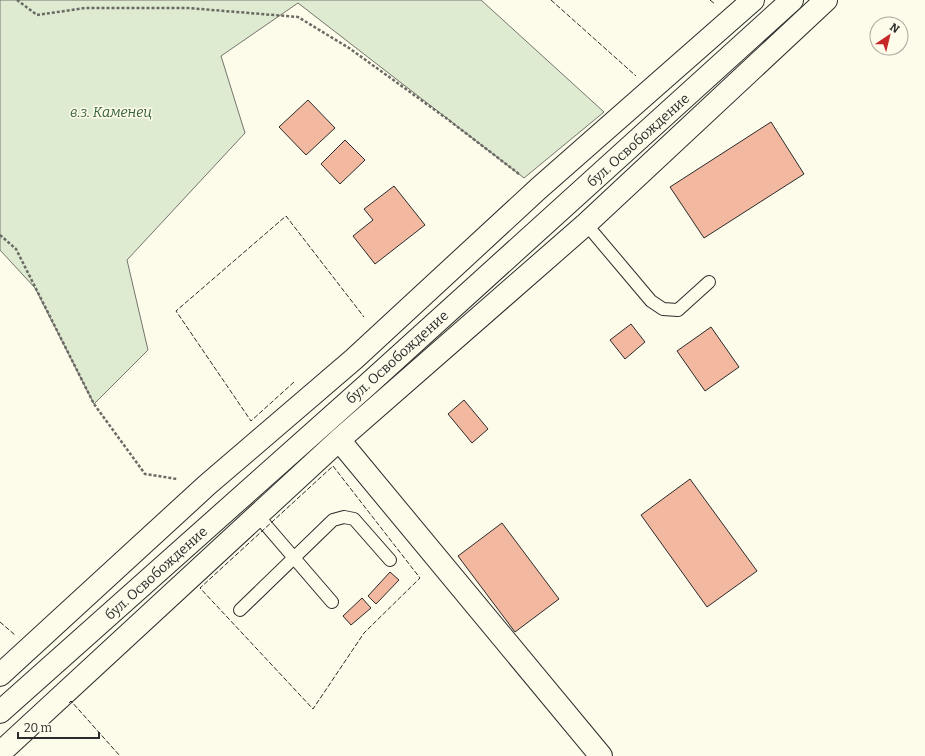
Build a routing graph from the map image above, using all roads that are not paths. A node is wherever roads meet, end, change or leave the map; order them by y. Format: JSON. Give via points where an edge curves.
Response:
{"nodes":[{"id":1,"x":753,"y":0,"type":"edge"},
{"id":2,"x":792,"y":0,"type":"edge"},
{"id":3,"x":826,"y":0,"type":"edge"},
{"id":4,"x":586,"y":224,"type":"junction"},
{"id":5,"x":709,"y":282,"type":"dead end"},
{"id":6,"x":339,"y":440,"type":"junction"},
{"id":7,"x":258,"y":516,"type":"junction"},
{"id":8,"x":294,"y":558,"type":"junction"},
{"id":9,"x":390,"y":560,"type":"dead end"},
{"id":10,"x":332,"y":602,"type":"dead end"},
{"id":11,"x":240,"y":610,"type":"dead end"},
{"id":12,"x":0,"y":675,"type":"edge"},
{"id":13,"x":0,"y":712,"type":"edge"},
{"id":14,"x":588,"y":751,"type":"edge"},
{"id":15,"x":0,"y":753,"type":"edge"}],
"edges":[{"from":1,"to":12,"type":"street","via":[[538,189],[354,359],[207,485]]},
{"from":2,"to":13,"type":"street","name":"бул. Освобождение","via":[[366,386]]},
{"from":3,"to":4,"type":"street"},
{"from":4,"to":5,"type":"lane","via":[[651,301],[663,308],[678,310]]},
{"from":4,"to":6,"type":"street"},
{"from":6,"to":7,"type":"street"},
{"from":6,"to":14,"type":"street"},
{"from":7,"to":8,"type":"lane"},
{"from":7,"to":15,"type":"street"},
{"from":8,"to":9,"type":"lane","via":[[333,520],[344,517],[354,518]]},
{"from":8,"to":10,"type":"lane"},
{"from":8,"to":11,"type":"lane"}]}
